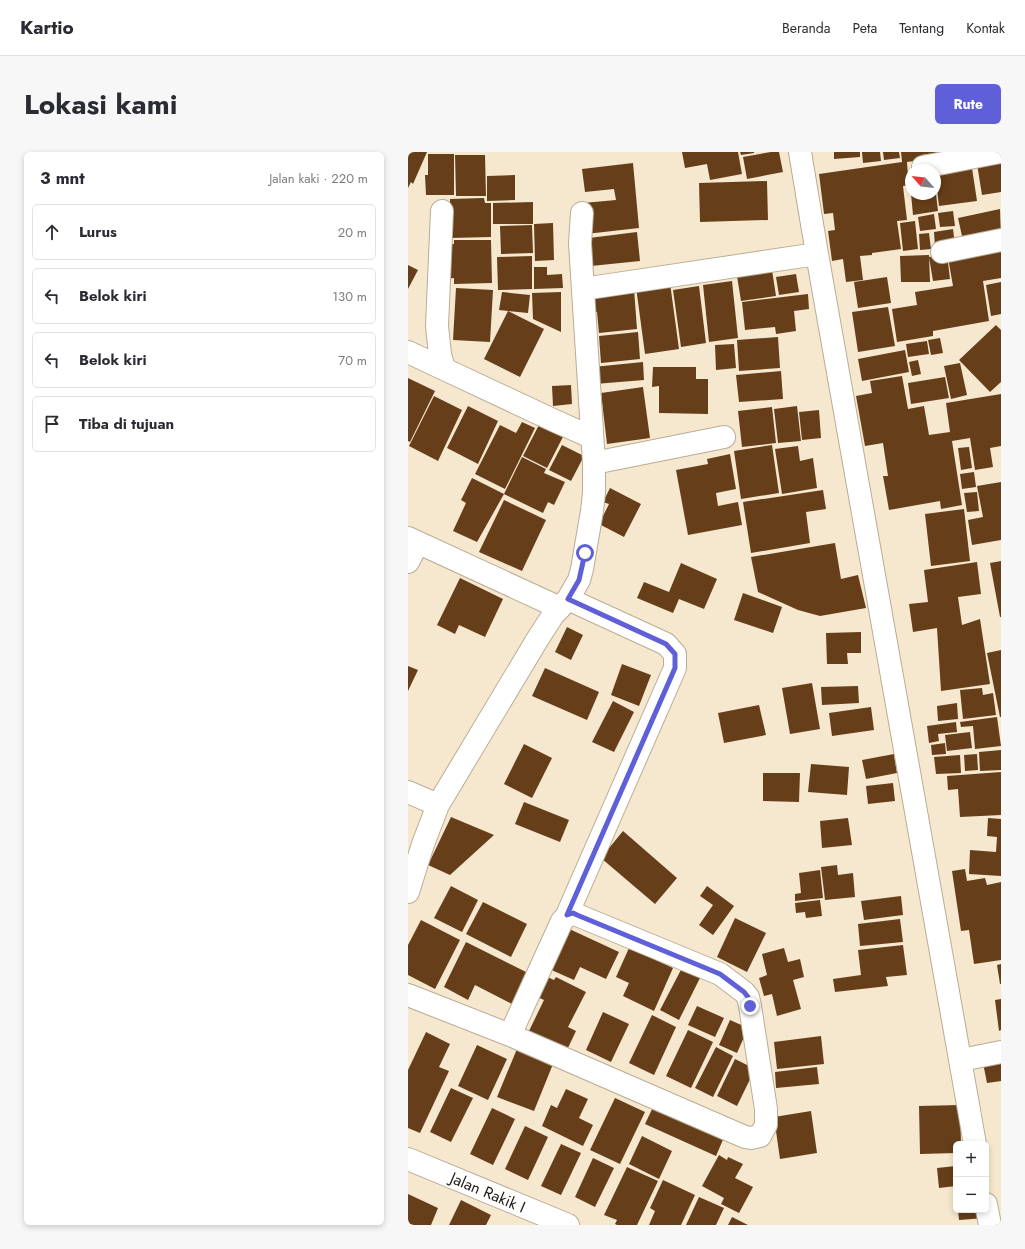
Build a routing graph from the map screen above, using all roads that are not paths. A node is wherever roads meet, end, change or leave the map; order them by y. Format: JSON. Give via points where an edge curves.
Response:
{"nodes":[{"id":1,"x":800,"y":152,"type":"edge"},
{"id":2,"x":1000,"y":152,"type":"edge"},
{"id":3,"x":938,"y":164,"type":"edge"},
{"id":4,"x":442,"y":211,"type":"dead end"},
{"id":5,"x":582,"y":213,"type":"dead end"},
{"id":6,"x":1001,"y":240,"type":"edge"},
{"id":7,"x":942,"y":252,"type":"dead end"},
{"id":8,"x":817,"y":254,"type":"junction"},
{"id":9,"x":583,"y":289,"type":"junction"},
{"id":10,"x":408,"y":352,"type":"edge"},
{"id":11,"x":444,"y":369,"type":"junction"},
{"id":12,"x":591,"y":437,"type":"junction"},
{"id":13,"x":724,"y":437,"type":"dead end"},
{"id":14,"x":594,"y":463,"type":"junction"},
{"id":15,"x":411,"y":548,"type":"edge"},
{"id":16,"x":564,"y":603,"type":"junction"},
{"id":17,"x":408,"y":792,"type":"edge"},
{"id":18,"x":438,"y":805,"type":"junction"},
{"id":19,"x":408,"y":892,"type":"edge"},
{"id":20,"x":567,"y":915,"type":"junction"},
{"id":21,"x":408,"y":995,"type":"edge"},
{"id":22,"x":510,"y":1035,"type":"junction"},
{"id":23,"x":1001,"y":1052,"type":"edge"},
{"id":24,"x":961,"y":1060,"type":"junction"},
{"id":25,"x":974,"y":1141,"type":"edge"},
{"id":26,"x":408,"y":1158,"type":"edge"},
{"id":27,"x":988,"y":1213,"type":"edge"},
{"id":28,"x":568,"y":1225,"type":"edge"},
{"id":29,"x":990,"y":1225,"type":"edge"}],
"edges":[{"from":1,"to":8,"type":"street"},
{"from":2,"to":3,"type":"street"},
{"from":4,"to":11,"type":"street","via":[[437,326]]},
{"from":5,"to":9,"type":"street","via":[[580,243]]},
{"from":6,"to":7,"type":"street"},
{"from":8,"to":9,"type":"street"},
{"from":8,"to":24,"type":"street"},
{"from":9,"to":12,"type":"street"},
{"from":10,"to":11,"type":"street"},
{"from":11,"to":12,"type":"street"},
{"from":12,"to":14,"type":"street"},
{"from":13,"to":14,"type":"street"},
{"from":14,"to":16,"type":"street","via":[[592,511],[582,569],[579,580]]},
{"from":15,"to":16,"type":"street"},
{"from":16,"to":18,"type":"street","via":[[537,640]]},
{"from":16,"to":20,"type":"street","via":[[666,644],[675,654],[675,668]]},
{"from":17,"to":18,"type":"street"},
{"from":18,"to":19,"type":"street"},
{"from":20,"to":22,"type":"street"},
{"from":20,"to":22,"type":"street","via":[[573,913],[720,974],[744,992],[750,1006],[764,1088],[766,1125],[760,1136],[745,1137]]},
{"from":21,"to":22,"type":"street"},
{"from":23,"to":24,"type":"street"},
{"from":24,"to":25,"type":"street"},
{"from":26,"to":28,"type":"street","name":"Jalan Rakik I"},
{"from":27,"to":29,"type":"street"}]}
